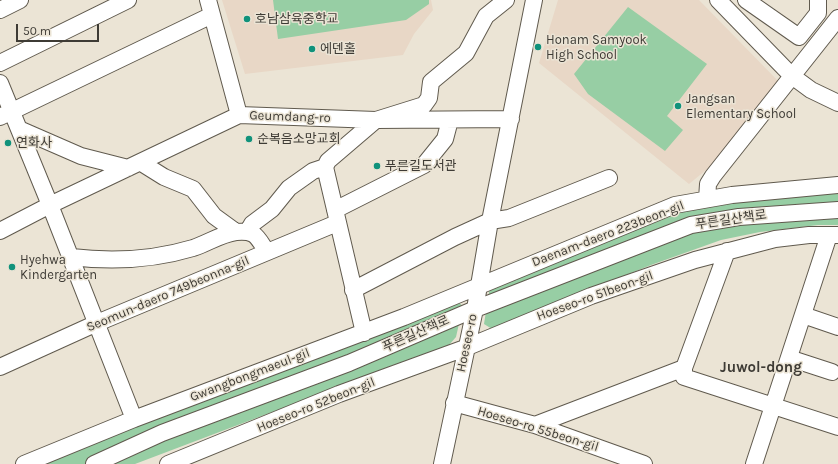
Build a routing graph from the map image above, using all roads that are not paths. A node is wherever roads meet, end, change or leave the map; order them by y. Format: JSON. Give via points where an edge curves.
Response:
{"nodes":[{"id":1,"x":20,"y":0,"type":"edge"},
{"id":2,"x":128,"y":0,"type":"edge"},
{"id":3,"x":506,"y":0,"type":"edge"},
{"id":4,"x":534,"y":0,"type":"edge"},
{"id":5,"x":718,"y":0,"type":"edge"},
{"id":6,"x":818,"y":0,"type":"edge"},
{"id":7,"x":751,"y":4,"type":"edge"},
{"id":8,"x":210,"y":8,"type":"edge"},
{"id":9,"x":0,"y":10,"type":"edge"},
{"id":10,"x":838,"y":18,"type":"edge"},
{"id":11,"x":742,"y":25,"type":"junction"},
{"id":12,"x":0,"y":63,"type":"edge"},
{"id":13,"x":792,"y":76,"type":"junction"},
{"id":14,"x":0,"y":83,"type":"edge"},
{"id":15,"x":838,"y":103,"type":"edge"},
{"id":16,"x":6,"y":114,"type":"edge"},
{"id":17,"x":239,"y":116,"type":"junction"},
{"id":18,"x":511,"y":119,"type":"junction"},
{"id":19,"x":376,"y":120,"type":"junction"},
{"id":20,"x":450,"y":120,"type":"junction"},
{"id":21,"x":19,"y":129,"type":"junction"},
{"id":22,"x":327,"y":164,"type":"junction"},
{"id":23,"x":134,"y":165,"type":"junction"},
{"id":24,"x":609,"y":178,"type":"dead end"},
{"id":25,"x":838,"y":186,"type":"edge"},
{"id":26,"x":707,"y":199,"type":"junction"},
{"id":27,"x":50,"y":205,"type":"junction"},
{"id":28,"x":838,"y":210,"type":"edge"},
{"id":29,"x":336,"y":216,"type":"junction"},
{"id":30,"x":490,"y":221,"type":"junction"},
{"id":31,"x":0,"y":231,"type":"edge"},
{"id":32,"x":242,"y":231,"type":"junction"},
{"id":33,"x":834,"y":235,"type":"edge"},
{"id":34,"x":727,"y":251,"type":"junction"},
{"id":35,"x":267,"y":252,"type":"junction"},
{"id":36,"x":71,"y":257,"type":"junction"},
{"id":37,"x":477,"y":287,"type":"junction"},
{"id":38,"x":353,"y":290,"type":"junction"},
{"id":39,"x":475,"y":308,"type":"junction"},
{"id":40,"x":803,"y":315,"type":"junction"},
{"id":41,"x":97,"y":324,"type":"junction"},
{"id":42,"x":838,"y":327,"type":"edge"},
{"id":43,"x":364,"y":333,"type":"junction"},
{"id":44,"x":465,"y":348,"type":"junction"},
{"id":45,"x":789,"y":358,"type":"junction"},
{"id":46,"x":0,"y":367,"type":"edge"},
{"id":47,"x":684,"y":368,"type":"junction"},
{"id":48,"x":832,"y":372,"type":"dead end"},
{"id":49,"x":454,"y":403,"type":"junction"},
{"id":50,"x":774,"y":404,"type":"junction"},
{"id":51,"x":134,"y":419,"type":"junction"},
{"id":52,"x":536,"y":425,"type":"junction"},
{"id":53,"x":838,"y":426,"type":"edge"},
{"id":54,"x":24,"y":464,"type":"edge"},
{"id":55,"x":94,"y":464,"type":"edge"},
{"id":56,"x":168,"y":464,"type":"edge"},
{"id":57,"x":442,"y":464,"type":"edge"},
{"id":58,"x":644,"y":464,"type":"edge"},
{"id":59,"x":754,"y":464,"type":"edge"}],
"edges":[{"from":1,"to":9,"type":"street"},
{"from":2,"to":12,"type":"street"},
{"from":3,"to":19,"type":"street","via":[[486,16],[466,53],[432,82],[424,105]]},
{"from":4,"to":18,"type":"street","name":"Hoeseo-ro"},
{"from":5,"to":11,"type":"street"},
{"from":6,"to":7,"type":"street","via":[[818,13],[799,37]]},
{"from":7,"to":11,"type":"street"},
{"from":8,"to":16,"type":"street"},
{"from":8,"to":17,"type":"street"},
{"from":10,"to":13,"type":"street"},
{"from":11,"to":13,"type":"street"},
{"from":13,"to":15,"type":"street","via":[[819,95]]},
{"from":13,"to":26,"type":"street","via":[[713,176],[708,184]]},
{"from":14,"to":16,"type":"street"},
{"from":16,"to":21,"type":"street"},
{"from":17,"to":19,"type":"street","name":"Geumdang-ro"},
{"from":17,"to":23,"type":"street","name":"Geumdang-ro"},
{"from":18,"to":20,"type":"street","name":"Geumdang-ro"},
{"from":18,"to":30,"type":"street","name":"Hoeseo-ro"},
{"from":19,"to":20,"type":"street","name":"Geumdang-ro"},
{"from":19,"to":22,"type":"street"},
{"from":20,"to":29,"type":"street","name":"Seomun-daero 749beonna-gil","via":[[445,139],[424,165]]},
{"from":21,"to":23,"type":"street","via":[[81,156]]},
{"from":21,"to":27,"type":"street"},
{"from":22,"to":29,"type":"street"},
{"from":22,"to":32,"type":"street","via":[[289,188],[272,209]]},
{"from":23,"to":27,"type":"street","name":"Geumdang-ro"},
{"from":23,"to":32,"type":"street","via":[[193,189],[214,216]]},
{"from":24,"to":30,"type":"street","via":[[510,218]]},
{"from":25,"to":26,"type":"street","name":"Daenam-daero 223beon-gil"},
{"from":26,"to":37,"type":"street","name":"Daenam-daero 223beon-gil","via":[[675,205]]},
{"from":27,"to":31,"type":"street","name":"Geumdang-ro"},
{"from":27,"to":36,"type":"street"},
{"from":28,"to":39,"type":"street","name":"푸른길산책로","via":[[739,217],[691,225]]},
{"from":29,"to":35,"type":"street","name":"Seomun-daero 749beonna-gil"},
{"from":29,"to":38,"type":"street"},
{"from":30,"to":37,"type":"street","name":"Hoeseo-ro"},
{"from":30,"to":38,"type":"street"},
{"from":32,"to":35,"type":"street","via":[[255,234]]},
{"from":32,"to":36,"type":"street","via":[[229,233],[194,248],[150,257],[121,261]]},
{"from":33,"to":34,"type":"street","name":"Hoeseo-ro 51beon-gil","via":[[775,239]]},
{"from":33,"to":40,"type":"street"},
{"from":34,"to":44,"type":"street","name":"Hoeseo-ro 51beon-gil","via":[[591,296]]},
{"from":34,"to":47,"type":"street"},
{"from":35,"to":41,"type":"street","name":"Seomun-daero 749beonna-gil"},
{"from":36,"to":41,"type":"street"},
{"from":37,"to":39,"type":"street","name":"Hoeseo-ro"},
{"from":37,"to":43,"type":"street","name":"Gwangbongmaeul-gil"},
{"from":38,"to":43,"type":"street"},
{"from":39,"to":44,"type":"street","name":"Hoeseo-ro"},
{"from":39,"to":55,"type":"street","name":"푸른길산책로","via":[[349,364],[162,433]]},
{"from":40,"to":42,"type":"street"},
{"from":40,"to":45,"type":"street"},
{"from":41,"to":46,"type":"street","name":"Seomun-daero 749beonna-gil"},
{"from":41,"to":51,"type":"street"},
{"from":43,"to":51,"type":"street","name":"Gwangbongmaeul-gil"},
{"from":44,"to":49,"type":"street","name":"Hoeseo-ro"},
{"from":44,"to":56,"type":"street","name":"Hoeseo-ro 52beon-gil","via":[[339,394]]},
{"from":45,"to":48,"type":"street"},
{"from":45,"to":50,"type":"street"},
{"from":47,"to":50,"type":"street","via":[[684,377]]},
{"from":47,"to":52,"type":"street"},
{"from":49,"to":52,"type":"street","name":"Hoeseo-ro 55beon-gil"},
{"from":49,"to":57,"type":"street","name":"Hoeseo-ro"},
{"from":50,"to":53,"type":"street"},
{"from":50,"to":59,"type":"street"},
{"from":51,"to":54,"type":"street","name":"Gwangbongmaeul-gil"},
{"from":52,"to":58,"type":"street","name":"Hoeseo-ro 55beon-gil"}]}
